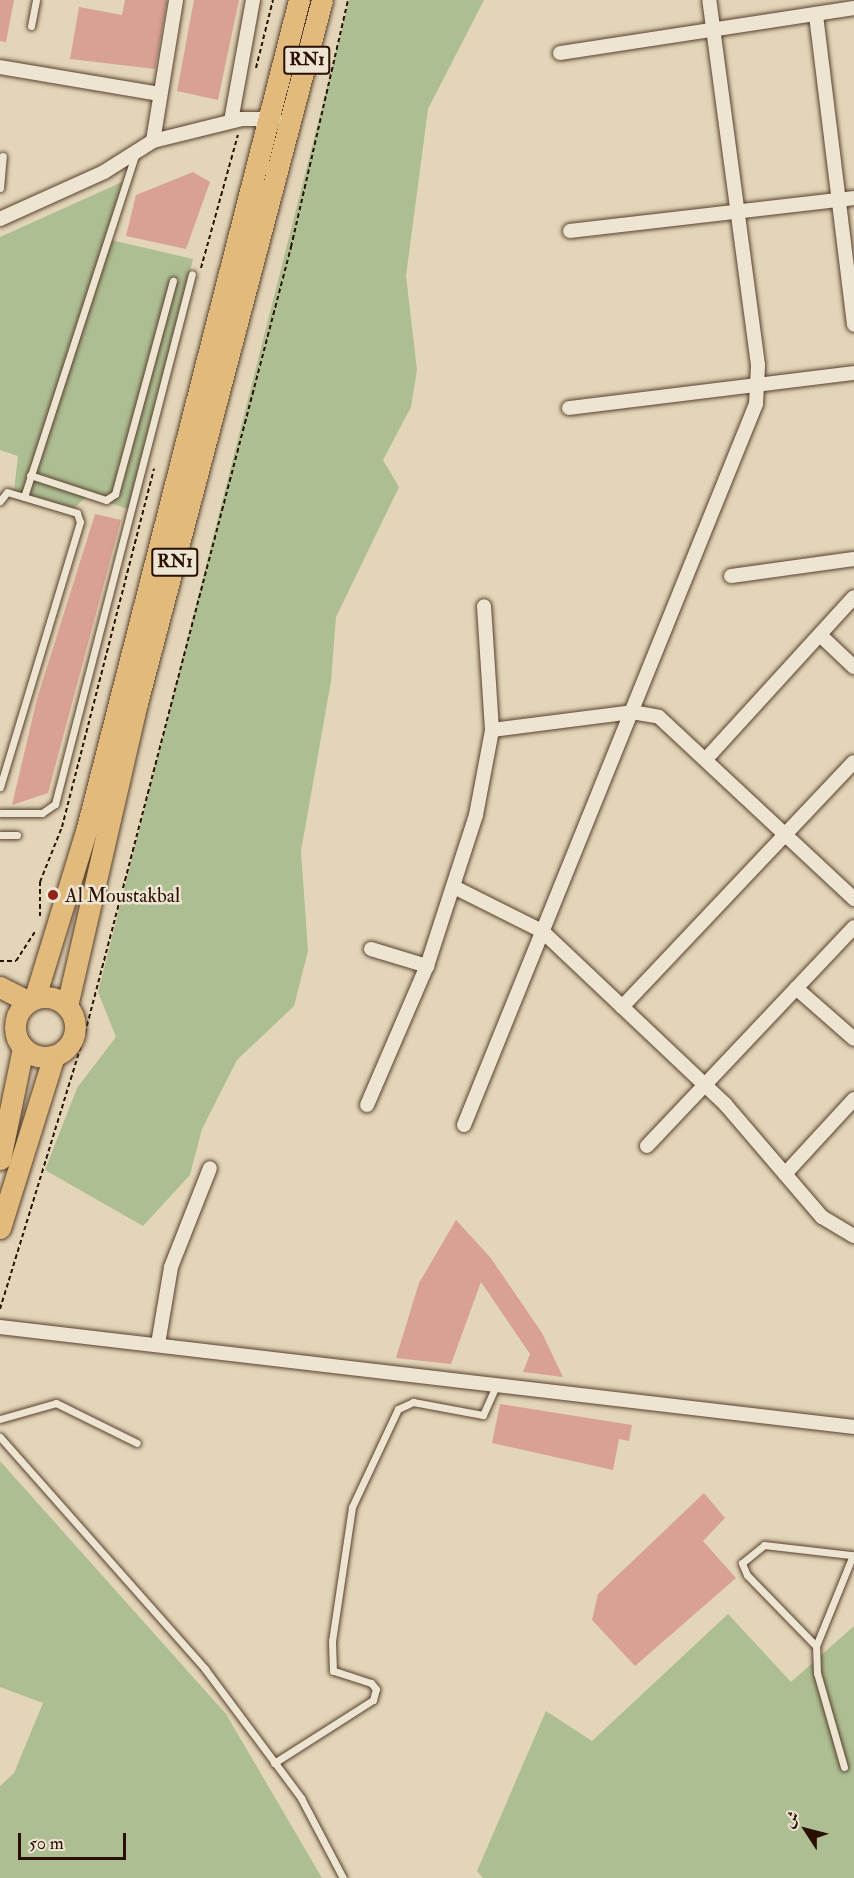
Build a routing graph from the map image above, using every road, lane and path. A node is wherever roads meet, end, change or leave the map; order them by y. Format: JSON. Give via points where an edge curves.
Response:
{"nodes":[{"id":1,"x":36,"y":0,"type":"edge"},
{"id":2,"x":176,"y":0,"type":"edge"},
{"id":3,"x":253,"y":0,"type":"edge"},
{"id":4,"x":299,"y":0,"type":"edge"},
{"id":5,"x":322,"y":0,"type":"edge"},
{"id":6,"x":348,"y":0,"type":"edge"},
{"id":7,"x":709,"y":0,"type":"edge"},
{"id":8,"x":854,"y":8,"type":"edge"},
{"id":9,"x":816,"y":15,"type":"junction"},
{"id":10,"x":31,"y":26,"type":"dead end"},
{"id":11,"x":714,"y":30,"type":"junction"},
{"id":12,"x":560,"y":53,"type":"dead end"},
{"id":13,"x":0,"y":67,"type":"edge"},
{"id":14,"x":159,"y":94,"type":"junction"},
{"id":15,"x":280,"y":119,"type":"junction"},
{"id":16,"x":231,"y":121,"type":"junction"},
{"id":17,"x":153,"y":141,"type":"junction"},
{"id":18,"x":137,"y":151,"type":"junction"},
{"id":19,"x":3,"y":156,"type":"dead end"},
{"id":20,"x":0,"y":188,"type":"edge"},
{"id":21,"x":854,"y":198,"type":"edge"},
{"id":22,"x":839,"y":199,"type":"junction"},
{"id":23,"x":739,"y":211,"type":"junction"},
{"id":24,"x":0,"y":219,"type":"edge"},
{"id":25,"x":570,"y":231,"type":"dead end"},
{"id":26,"x":192,"y":274,"type":"dead end"},
{"id":27,"x":173,"y":281,"type":"dead end"},
{"id":28,"x":854,"y":325,"type":"edge"},
{"id":29,"x":854,"y":373,"type":"edge"},
{"id":30,"x":759,"y":385,"type":"junction"},
{"id":31,"x":568,"y":408,"type":"dead end"},
{"id":32,"x":30,"y":476,"type":"junction"},
{"id":33,"x":24,"y":497,"type":"junction"},
{"id":34,"x":0,"y":501,"type":"edge"},
{"id":35,"x":854,"y":559,"type":"edge"},
{"id":36,"x":730,"y":576,"type":"dead end"},
{"id":37,"x":854,"y":597,"type":"edge"},
{"id":38,"x":484,"y":606,"type":"dead end"},
{"id":39,"x":820,"y":635,"type":"junction"},
{"id":40,"x":854,"y":667,"type":"edge"},
{"id":41,"x":632,"y":712,"type":"junction"},
{"id":42,"x":492,"y":730,"type":"junction"},
{"id":43,"x":706,"y":759,"type":"junction"},
{"id":44,"x":854,"y":762,"type":"edge"},
{"id":45,"x":0,"y":787,"type":"edge"},
{"id":46,"x":0,"y":813,"type":"edge"},
{"id":47,"x":786,"y":834,"type":"junction"},
{"id":48,"x":0,"y":835,"type":"edge"},
{"id":49,"x":17,"y":835,"type":"dead end"},
{"id":50,"x":456,"y":888,"type":"junction"},
{"id":51,"x":854,"y":898,"type":"edge"},
{"id":52,"x":854,"y":927,"type":"edge"},
{"id":53,"x":542,"y":931,"type":"junction"},
{"id":54,"x":371,"y":949,"type":"dead end"},
{"id":55,"x":427,"y":966,"type":"junction"},
{"id":56,"x":0,"y":987,"type":"edge"},
{"id":57,"x":796,"y":988,"type":"junction"},
{"id":58,"x":31,"y":999,"type":"junction"},
{"id":59,"x":67,"y":1006,"type":"junction"},
{"id":60,"x":622,"y":1007,"type":"junction"},
{"id":61,"x":854,"y":1039,"type":"edge"},
{"id":62,"x":14,"y":1041,"type":"edge"},
{"id":63,"x":54,"y":1056,"type":"junction"},
{"id":64,"x":705,"y":1085,"type":"junction"},
{"id":65,"x":854,"y":1099,"type":"edge"},
{"id":66,"x":367,"y":1105,"type":"dead end"},
{"id":67,"x":464,"y":1125,"type":"dead end"},
{"id":68,"x":647,"y":1146,"type":"dead end"},
{"id":69,"x":0,"y":1159,"type":"edge"},
{"id":70,"x":210,"y":1168,"type":"dead end"},
{"id":71,"x":785,"y":1174,"type":"junction"},
{"id":72,"x":0,"y":1228,"type":"edge"},
{"id":73,"x":854,"y":1236,"type":"edge"},
{"id":74,"x":0,"y":1309,"type":"edge"},
{"id":75,"x":0,"y":1327,"type":"edge"},
{"id":76,"x":158,"y":1344,"type":"junction"},
{"id":77,"x":498,"y":1382,"type":"junction"},
{"id":78,"x":0,"y":1419,"type":"edge"},
{"id":79,"x":854,"y":1427,"type":"edge"},
{"id":80,"x":0,"y":1437,"type":"edge"},
{"id":81,"x":137,"y":1443,"type":"dead end"},
{"id":82,"x":852,"y":1555,"type":"edge"},
{"id":83,"x":816,"y":1646,"type":"junction"},
{"id":84,"x":274,"y":1763,"type":"junction"},
{"id":85,"x":844,"y":1767,"type":"dead end"},
{"id":86,"x":343,"y":1878,"type":"edge"}],
"edges":[{"from":1,"to":10,"type":"lane"},
{"from":2,"to":14,"type":"street"},
{"from":3,"to":16,"type":"street"},
{"from":4,"to":15,"type":"highway","number":"RN1"},
{"from":5,"to":15,"type":"highway","number":"RN1"},
{"from":6,"to":74,"type":"path","via":[[291,247],[85,1033]]},
{"from":7,"to":11,"type":"street"},
{"from":8,"to":9,"type":"street"},
{"from":9,"to":11,"type":"street"},
{"from":9,"to":22,"type":"street"},
{"from":11,"to":12,"type":"street"},
{"from":11,"to":23,"type":"street"},
{"from":13,"to":14,"type":"street"},
{"from":14,"to":17,"type":"street"},
{"from":15,"to":16,"type":"street"},
{"from":15,"to":58,"type":"highway","number":"RN1","via":[[87,828]]},
{"from":15,"to":59,"type":"highway","number":"RN1","via":[[97,861]]},
{"from":16,"to":17,"type":"street"},
{"from":17,"to":18,"type":"street"},
{"from":18,"to":24,"type":"street"},
{"from":18,"to":32,"type":"lane"},
{"from":19,"to":20,"type":"lane"},
{"from":21,"to":22,"type":"street"},
{"from":22,"to":23,"type":"street"},
{"from":22,"to":28,"type":"street"},
{"from":23,"to":25,"type":"street"},
{"from":23,"to":30,"type":"street"},
{"from":26,"to":46,"type":"lane","via":[[55,804],[42,813]]},
{"from":27,"to":32,"type":"lane","via":[[115,494],[106,500]]},
{"from":29,"to":30,"type":"street"},
{"from":30,"to":31,"type":"street"},
{"from":30,"to":41,"type":"street","via":[[751,419]]},
{"from":32,"to":33,"type":"lane"},
{"from":33,"to":34,"type":"lane","via":[[7,492]]},
{"from":33,"to":45,"type":"lane","via":[[77,513],[80,522]]},
{"from":35,"to":36,"type":"street"},
{"from":37,"to":39,"type":"street"},
{"from":38,"to":42,"type":"street"},
{"from":39,"to":40,"type":"street"},
{"from":39,"to":43,"type":"street"},
{"from":41,"to":42,"type":"street"},
{"from":41,"to":43,"type":"street","via":[[659,717]]},
{"from":41,"to":53,"type":"street"},
{"from":42,"to":50,"type":"street"},
{"from":43,"to":47,"type":"street"},
{"from":44,"to":47,"type":"street"},
{"from":47,"to":51,"type":"street"},
{"from":47,"to":60,"type":"street"},
{"from":48,"to":49,"type":"lane"},
{"from":50,"to":53,"type":"street"},
{"from":50,"to":55,"type":"street"},
{"from":52,"to":57,"type":"street"},
{"from":53,"to":60,"type":"street"},
{"from":53,"to":67,"type":"street"},
{"from":54,"to":55,"type":"street"},
{"from":55,"to":66,"type":"street"},
{"from":56,"to":58,"type":"highway"},
{"from":57,"to":61,"type":"street"},
{"from":57,"to":64,"type":"street"},
{"from":58,"to":59,"type":"highway"},
{"from":58,"to":62,"type":"highway","number":"RN1","via":[[15,1021]]},
{"from":59,"to":63,"type":"highway","number":"RN1","via":[[75,1030],[68,1046]]},
{"from":60,"to":64,"type":"street"},
{"from":62,"to":63,"type":"highway","via":[[42,1057]]},
{"from":62,"to":69,"type":"highway","number":"RN1"},
{"from":63,"to":72,"type":"highway","number":"RN1"},
{"from":64,"to":68,"type":"street"},
{"from":64,"to":71,"type":"street"},
{"from":65,"to":71,"type":"street"},
{"from":70,"to":76,"type":"street","via":[[171,1267]]},
{"from":71,"to":73,"type":"street","via":[[822,1217]]},
{"from":75,"to":76,"type":"street"},
{"from":76,"to":77,"type":"street"},
{"from":77,"to":79,"type":"street"},
{"from":77,"to":84,"type":"lane","via":[[483,1415],[412,1402],[399,1409],[352,1508],[332,1641],[333,1671],[371,1683],[376,1689],[373,1700]]},
{"from":78,"to":81,"type":"lane","via":[[56,1403]]},
{"from":80,"to":84,"type":"lane","via":[[161,1615]]},
{"from":82,"to":83,"type":"lane"},
{"from":82,"to":83,"type":"lane","via":[[764,1545],[742,1563],[747,1575]]},
{"from":83,"to":85,"type":"lane","via":[[817,1673]]},
{"from":84,"to":86,"type":"lane","via":[[302,1798]]}]}
